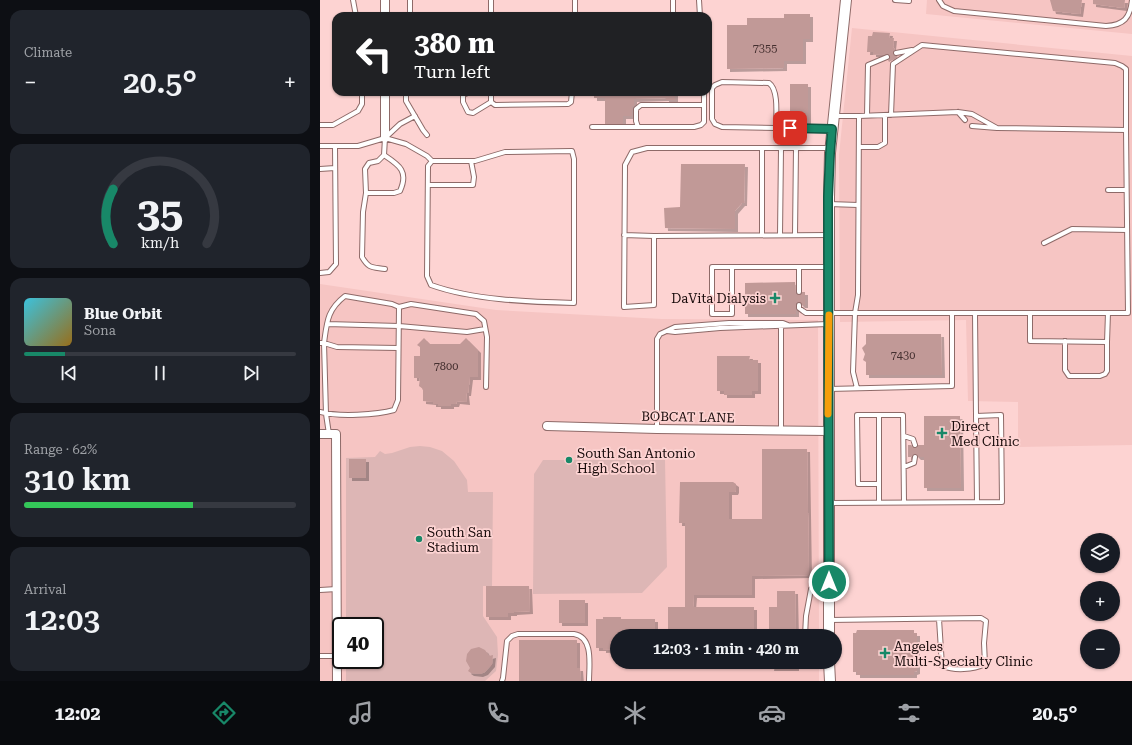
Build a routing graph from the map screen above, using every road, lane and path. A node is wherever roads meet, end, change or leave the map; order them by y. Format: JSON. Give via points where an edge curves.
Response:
{"nodes":[{"id":1,"x":353,"y":0,"type":"edge"},
{"id":2,"x":385,"y":0,"type":"edge"},
{"id":3,"x":410,"y":0,"type":"edge"},
{"id":4,"x":491,"y":0,"type":"edge"},
{"id":5,"x":575,"y":0,"type":"edge"},
{"id":6,"x":673,"y":0,"type":"edge"},
{"id":7,"x":699,"y":0,"type":"edge"},
{"id":8,"x":846,"y":0,"type":"edge"},
{"id":9,"x":895,"y":0,"type":"edge"},
{"id":10,"x":939,"y":0,"type":"edge"},
{"id":11,"x":1132,"y":0,"type":"edge"},
{"id":12,"x":909,"y":1,"type":"dead end"},
{"id":13,"x":355,"y":12,"type":"edge"},
{"id":14,"x":385,"y":12,"type":"edge"},
{"id":15,"x":410,"y":12,"type":"edge"},
{"id":16,"x":491,"y":12,"type":"edge"},
{"id":17,"x":575,"y":12,"type":"edge"},
{"id":18,"x":673,"y":12,"type":"edge"},
{"id":19,"x":700,"y":12,"type":"edge"},
{"id":20,"x":914,"y":50,"type":"junction"},
{"id":21,"x":896,"y":53,"type":"dead end"},
{"id":22,"x":887,"y":57,"type":"dead end"},
{"id":23,"x":362,"y":96,"type":"edge"},
{"id":24,"x":385,"y":96,"type":"edge"},
{"id":25,"x":406,"y":96,"type":"edge"},
{"id":26,"x":463,"y":96,"type":"edge"},
{"id":27,"x":491,"y":96,"type":"edge"},
{"id":28,"x":572,"y":96,"type":"edge"},
{"id":29,"x":704,"y":96,"type":"edge"},
{"id":30,"x":491,"y":102,"type":"junction"},
{"id":31,"x":704,"y":105,"type":"junction"},
{"id":32,"x":958,"y":112,"type":"junction"},
{"id":33,"x":891,"y":114,"type":"junction"},
{"id":34,"x":867,"y":115,"type":"junction"},
{"id":35,"x":885,"y":115,"type":"junction"},
{"id":36,"x":415,"y":116,"type":"junction"},
{"id":37,"x":834,"y":116,"type":"junction"},
{"id":38,"x":859,"y":116,"type":"junction"},
{"id":39,"x":965,"y":120,"type":"dead end"},
{"id":40,"x":320,"y":125,"type":"edge"},
{"id":41,"x":972,"y":126,"type":"dead end"},
{"id":42,"x":592,"y":127,"type":"dead end"},
{"id":43,"x":638,"y":127,"type":"junction"},
{"id":44,"x":776,"y":128,"type":"junction"},
{"id":45,"x":998,"y":128,"type":"junction"},
{"id":46,"x":832,"y":129,"type":"junction"},
{"id":47,"x":1126,"y":130,"type":"junction"},
{"id":48,"x":427,"y":135,"type":"dead end"},
{"id":49,"x":385,"y":138,"type":"junction"},
{"id":50,"x":320,"y":146,"type":"edge"},
{"id":51,"x":335,"y":146,"type":"junction"},
{"id":52,"x":858,"y":147,"type":"junction"},
{"id":53,"x":762,"y":148,"type":"junction"},
{"id":54,"x":796,"y":148,"type":"junction"},
{"id":55,"x":830,"y":148,"type":"junction"},
{"id":56,"x":781,"y":149,"type":"junction"},
{"id":57,"x":384,"y":155,"type":"junction"},
{"id":58,"x":432,"y":161,"type":"junction"},
{"id":59,"x":471,"y":161,"type":"junction"},
{"id":60,"x":320,"y":168,"type":"edge"},
{"id":61,"x":335,"y":168,"type":"junction"},
{"id":62,"x":428,"y":185,"type":"junction"},
{"id":63,"x":1108,"y":190,"type":"dead end"},
{"id":64,"x":1126,"y":190,"type":"junction"},
{"id":65,"x":366,"y":193,"type":"junction"},
{"id":66,"x":828,"y":204,"type":"junction"},
{"id":67,"x":858,"y":205,"type":"junction"},
{"id":68,"x":1127,"y":230,"type":"junction"},
{"id":69,"x":624,"y":235,"type":"junction"},
{"id":70,"x":654,"y":236,"type":"junction"},
{"id":71,"x":762,"y":236,"type":"junction"},
{"id":72,"x":780,"y":236,"type":"junction"},
{"id":73,"x":795,"y":236,"type":"junction"},
{"id":74,"x":829,"y":236,"type":"junction"},
{"id":75,"x":1044,"y":243,"type":"dead end"},
{"id":76,"x":732,"y":267,"type":"junction"},
{"id":77,"x":828,"y":267,"type":"junction"},
{"id":78,"x":799,"y":268,"type":"junction"},
{"id":79,"x":385,"y":269,"type":"dead end"},
{"id":80,"x":320,"y":273,"type":"edge"},
{"id":81,"x":799,"y":292,"type":"dead end"},
{"id":82,"x":799,"y":305,"type":"dead end"},
{"id":83,"x":399,"y":307,"type":"junction"},
{"id":84,"x":829,"y":313,"type":"junction"},
{"id":85,"x":856,"y":313,"type":"junction"},
{"id":86,"x":952,"y":313,"type":"junction"},
{"id":87,"x":975,"y":313,"type":"junction"},
{"id":88,"x":1030,"y":313,"type":"junction"},
{"id":89,"x":1108,"y":313,"type":"junction"},
{"id":90,"x":327,"y":324,"type":"junction"},
{"id":91,"x":829,"y":324,"type":"junction"},
{"id":92,"x":788,"y":325,"type":"junction"},
{"id":93,"x":399,"y":326,"type":"junction"},
{"id":94,"x":781,"y":327,"type":"junction"},
{"id":95,"x":485,"y":329,"type":"junction"},
{"id":96,"x":667,"y":331,"type":"junction"},
{"id":97,"x":1065,"y":342,"type":"junction"},
{"id":98,"x":1107,"y":342,"type":"junction"},
{"id":99,"x":322,"y":343,"type":"edge"},
{"id":100,"x":398,"y":348,"type":"junction"},
{"id":101,"x":322,"y":364,"type":"edge"},
{"id":102,"x":486,"y":387,"type":"dead end"},
{"id":103,"x":828,"y":388,"type":"junction"},
{"id":104,"x":857,"y":388,"type":"junction"},
{"id":105,"x":320,"y":412,"type":"edge"},
{"id":106,"x":326,"y":414,"type":"junction"},
{"id":107,"x":879,"y":415,"type":"junction"},
{"id":108,"x":976,"y":416,"type":"junction"},
{"id":109,"x":547,"y":426,"type":"dead end"},
{"id":110,"x":657,"y":429,"type":"junction"},
{"id":111,"x":781,"y":430,"type":"junction"},
{"id":112,"x":828,"y":431,"type":"junction"},
{"id":113,"x":320,"y":434,"type":"edge"},
{"id":114,"x":332,"y":434,"type":"junction"},
{"id":115,"x":904,"y":436,"type":"junction"},
{"id":116,"x":915,"y":445,"type":"dead end"},
{"id":117,"x":915,"y":457,"type":"dead end"},
{"id":118,"x":904,"y":467,"type":"junction"},
{"id":119,"x":879,"y":484,"type":"junction"},
{"id":120,"x":829,"y":502,"type":"junction"},
{"id":121,"x":879,"y":502,"type":"junction"},
{"id":122,"x":904,"y":502,"type":"junction"},
{"id":123,"x":977,"y":502,"type":"junction"},
{"id":124,"x":829,"y":582,"type":"junction"},
{"id":125,"x":320,"y":590,"type":"edge"},
{"id":126,"x":336,"y":590,"type":"junction"},
{"id":127,"x":336,"y":617,"type":"edge"},
{"id":128,"x":939,"y":619,"type":"junction"},
{"id":129,"x":829,"y":620,"type":"junction"},
{"id":130,"x":805,"y":629,"type":"edge"},
{"id":131,"x":829,"y":629,"type":"edge"},
{"id":132,"x":320,"y":656,"type":"edge"},
{"id":133,"x":332,"y":656,"type":"edge"},
{"id":134,"x":337,"y":669,"type":"edge"},
{"id":135,"x":829,"y":669,"type":"edge"},
{"id":136,"x":337,"y":681,"type":"edge"},
{"id":137,"x":502,"y":681,"type":"edge"},
{"id":138,"x":589,"y":681,"type":"edge"},
{"id":139,"x":830,"y":681,"type":"edge"}],
"edges":[{"from":1,"to":13,"type":"lane"},
{"from":2,"to":14,"type":"street"},
{"from":3,"to":15,"type":"lane"},
{"from":4,"to":16,"type":"lane"},
{"from":5,"to":17,"type":"lane"},
{"from":6,"to":18,"type":"lane"},
{"from":7,"to":19,"type":"lane"},
{"from":8,"to":37,"type":"street"},
{"from":9,"to":12,"type":"lane"},
{"from":10,"to":11,"type":"lane","via":[[943,6],[954,11],[1106,26],[1117,25],[1126,19]]},
{"from":20,"to":21,"type":"lane"},
{"from":20,"to":33,"type":"lane","via":[[893,64]]},
{"from":20,"to":47,"type":"lane","via":[[922,45],[1115,63],[1126,69]]},
{"from":22,"to":34,"type":"lane","via":[[868,65]]},
{"from":23,"to":40,"type":"lane","via":[[362,104],[358,111],[332,125]]},
{"from":24,"to":49,"type":"street"},
{"from":25,"to":36,"type":"lane"},
{"from":26,"to":30,"type":"lane","via":[[468,112],[473,113]]},
{"from":27,"to":30,"type":"lane"},
{"from":28,"to":30,"type":"lane","via":[[568,104],[495,105]]},
{"from":29,"to":31,"type":"lane"},
{"from":31,"to":43,"type":"lane","via":[[704,122],[701,125]]},
{"from":31,"to":43,"type":"lane","via":[[641,105],[636,109]]},
{"from":32,"to":33,"type":"lane"},
{"from":32,"to":39,"type":"lane"},
{"from":32,"to":45,"type":"lane","via":[[972,114]]},
{"from":33,"to":35,"type":"lane"},
{"from":34,"to":35,"type":"lane"},
{"from":34,"to":38,"type":"lane"},
{"from":35,"to":52,"type":"lane","via":[[885,143],[878,147]]},
{"from":36,"to":48,"type":"lane"},
{"from":36,"to":49,"type":"lane","via":[[400,124]]},
{"from":37,"to":38,"type":"lane"},
{"from":37,"to":46,"type":"street"},
{"from":38,"to":52,"type":"lane"},
{"from":41,"to":45,"type":"lane"},
{"from":42,"to":43,"type":"lane"},
{"from":44,"to":44,"type":"lane","via":[[718,126],[712,119],[712,88],[722,82],[773,85]]},
{"from":44,"to":46,"type":"lane"},
{"from":45,"to":47,"type":"lane"},
{"from":46,"to":55,"type":"street"},
{"from":47,"to":64,"type":"lane"},
{"from":49,"to":51,"type":"lane","via":[[358,146]]},
{"from":49,"to":57,"type":"lane"},
{"from":49,"to":58,"type":"lane","via":[[406,144]]},
{"from":50,"to":51,"type":"lane"},
{"from":51,"to":61,"type":"lane"},
{"from":52,"to":67,"type":"lane"},
{"from":53,"to":56,"type":"lane"},
{"from":53,"to":69,"type":"lane","via":[[648,148],[632,152],[625,165]]},
{"from":53,"to":71,"type":"lane"},
{"from":54,"to":55,"type":"lane"},
{"from":54,"to":56,"type":"lane"},
{"from":54,"to":73,"type":"lane"},
{"from":55,"to":66,"type":"street"},
{"from":56,"to":72,"type":"lane"},
{"from":57,"to":65,"type":"lane","via":[[378,161],[369,163],[365,169]]},
{"from":57,"to":65,"type":"lane","via":[[403,170],[403,185],[400,191],[394,194]]},
{"from":58,"to":59,"type":"lane"},
{"from":58,"to":62,"type":"lane","via":[[428,166]]},
{"from":59,"to":62,"type":"lane","via":[[473,185]]},
{"from":59,"to":62,"type":"lane","via":[[505,152],[572,151],[574,303],[486,297],[443,290],[431,285],[427,276]]},
{"from":60,"to":61,"type":"lane"},
{"from":61,"to":80,"type":"lane","via":[[336,264],[329,272]]},
{"from":63,"to":64,"type":"lane"},
{"from":64,"to":68,"type":"lane"},
{"from":65,"to":79,"type":"lane","via":[[362,257],[370,267]]},
{"from":66,"to":67,"type":"lane"},
{"from":66,"to":74,"type":"street"},
{"from":67,"to":85,"type":"lane"},
{"from":68,"to":75,"type":"lane","via":[[1072,229]]},
{"from":68,"to":89,"type":"lane","via":[[1128,313]]},
{"from":69,"to":70,"type":"lane"},
{"from":69,"to":70,"type":"lane","via":[[624,307],[654,305]]},
{"from":70,"to":71,"type":"lane"},
{"from":71,"to":72,"type":"lane"},
{"from":72,"to":73,"type":"lane"},
{"from":73,"to":74,"type":"lane"},
{"from":74,"to":77,"type":"street"},
{"from":76,"to":76,"type":"lane","via":[[712,267],[712,314],[732,314]]},
{"from":76,"to":78,"type":"lane"},
{"from":77,"to":78,"type":"lane"},
{"from":77,"to":84,"type":"street"},
{"from":78,"to":81,"type":"lane"},
{"from":82,"to":84,"type":"lane","via":[[806,313]]},
{"from":83,"to":90,"type":"lane","via":[[345,296],[336,303],[328,316]]},
{"from":83,"to":93,"type":"lane"},
{"from":83,"to":95,"type":"lane","via":[[411,304],[476,314],[484,321]]},
{"from":84,"to":85,"type":"lane"},
{"from":84,"to":91,"type":"street"},
{"from":85,"to":86,"type":"lane"},
{"from":85,"to":104,"type":"lane","via":[[853,372]]},
{"from":86,"to":87,"type":"lane"},
{"from":86,"to":104,"type":"lane","via":[[952,386]]},
{"from":87,"to":88,"type":"lane"},
{"from":87,"to":108,"type":"lane"},
{"from":88,"to":89,"type":"lane"},
{"from":88,"to":97,"type":"lane","via":[[1030,341]]},
{"from":89,"to":98,"type":"lane"},
{"from":90,"to":93,"type":"lane"},
{"from":90,"to":99,"type":"lane"},
{"from":91,"to":92,"type":"lane"},
{"from":91,"to":103,"type":"street"},
{"from":92,"to":94,"type":"lane"},
{"from":92,"to":96,"type":"lane","via":[[729,323],[675,327]]},
{"from":93,"to":95,"type":"lane","via":[[467,332]]},
{"from":93,"to":100,"type":"lane"},
{"from":94,"to":96,"type":"lane"},
{"from":94,"to":111,"type":"lane"},
{"from":95,"to":102,"type":"lane"},
{"from":96,"to":110,"type":"lane","via":[[660,334],[657,339]]},
{"from":97,"to":98,"type":"lane"},
{"from":97,"to":98,"type":"lane","via":[[1065,370],[1069,376],[1105,374]]},
{"from":99,"to":100,"type":"lane","via":[[337,347]]},
{"from":99,"to":101,"type":"lane"},
{"from":100,"to":106,"type":"lane","via":[[398,400],[394,410],[383,413]]},
{"from":101,"to":106,"type":"lane"},
{"from":103,"to":104,"type":"lane"},
{"from":103,"to":112,"type":"street"},
{"from":105,"to":106,"type":"lane"},
{"from":106,"to":114,"type":"lane"},
{"from":107,"to":115,"type":"lane","via":[[903,415]]},
{"from":107,"to":119,"type":"lane"},
{"from":107,"to":119,"type":"lane","via":[[857,415],[858,484]]},
{"from":108,"to":123,"type":"lane"},
{"from":108,"to":123,"type":"lane","via":[[1001,416],[1002,502]]},
{"from":109,"to":110,"type":"street","name":"BOBCAT LANE"},
{"from":110,"to":111,"type":"street","name":"BOBCAT LANE"},
{"from":111,"to":112,"type":"street","name":"BOBCAT LANE"},
{"from":112,"to":120,"type":"street"},
{"from":113,"to":114,"type":"street"},
{"from":114,"to":126,"type":"street"},
{"from":115,"to":116,"type":"lane","via":[[913,439]]},
{"from":115,"to":118,"type":"lane"},
{"from":117,"to":118,"type":"lane","via":[[914,463]]},
{"from":118,"to":122,"type":"lane"},
{"from":119,"to":121,"type":"lane"},
{"from":120,"to":121,"type":"lane"},
{"from":120,"to":124,"type":"street"},
{"from":121,"to":122,"type":"lane"},
{"from":122,"to":123,"type":"lane"},
{"from":124,"to":129,"type":"street"},
{"from":124,"to":130,"type":"lane","via":[[816,583],[811,589]]},
{"from":125,"to":126,"type":"lane"},
{"from":126,"to":127,"type":"street"},
{"from":128,"to":128,"type":"lane","via":[[981,618],[986,621],[985,664],[966,669],[942,666]]},
{"from":128,"to":129,"type":"lane"},
{"from":129,"to":131,"type":"street"},
{"from":132,"to":133,"type":"lane"},
{"from":134,"to":136,"type":"street"},
{"from":135,"to":139,"type":"street"},
{"from":137,"to":138,"type":"lane","via":[[507,642],[518,634],[574,634],[582,637],[588,644]]}]}
